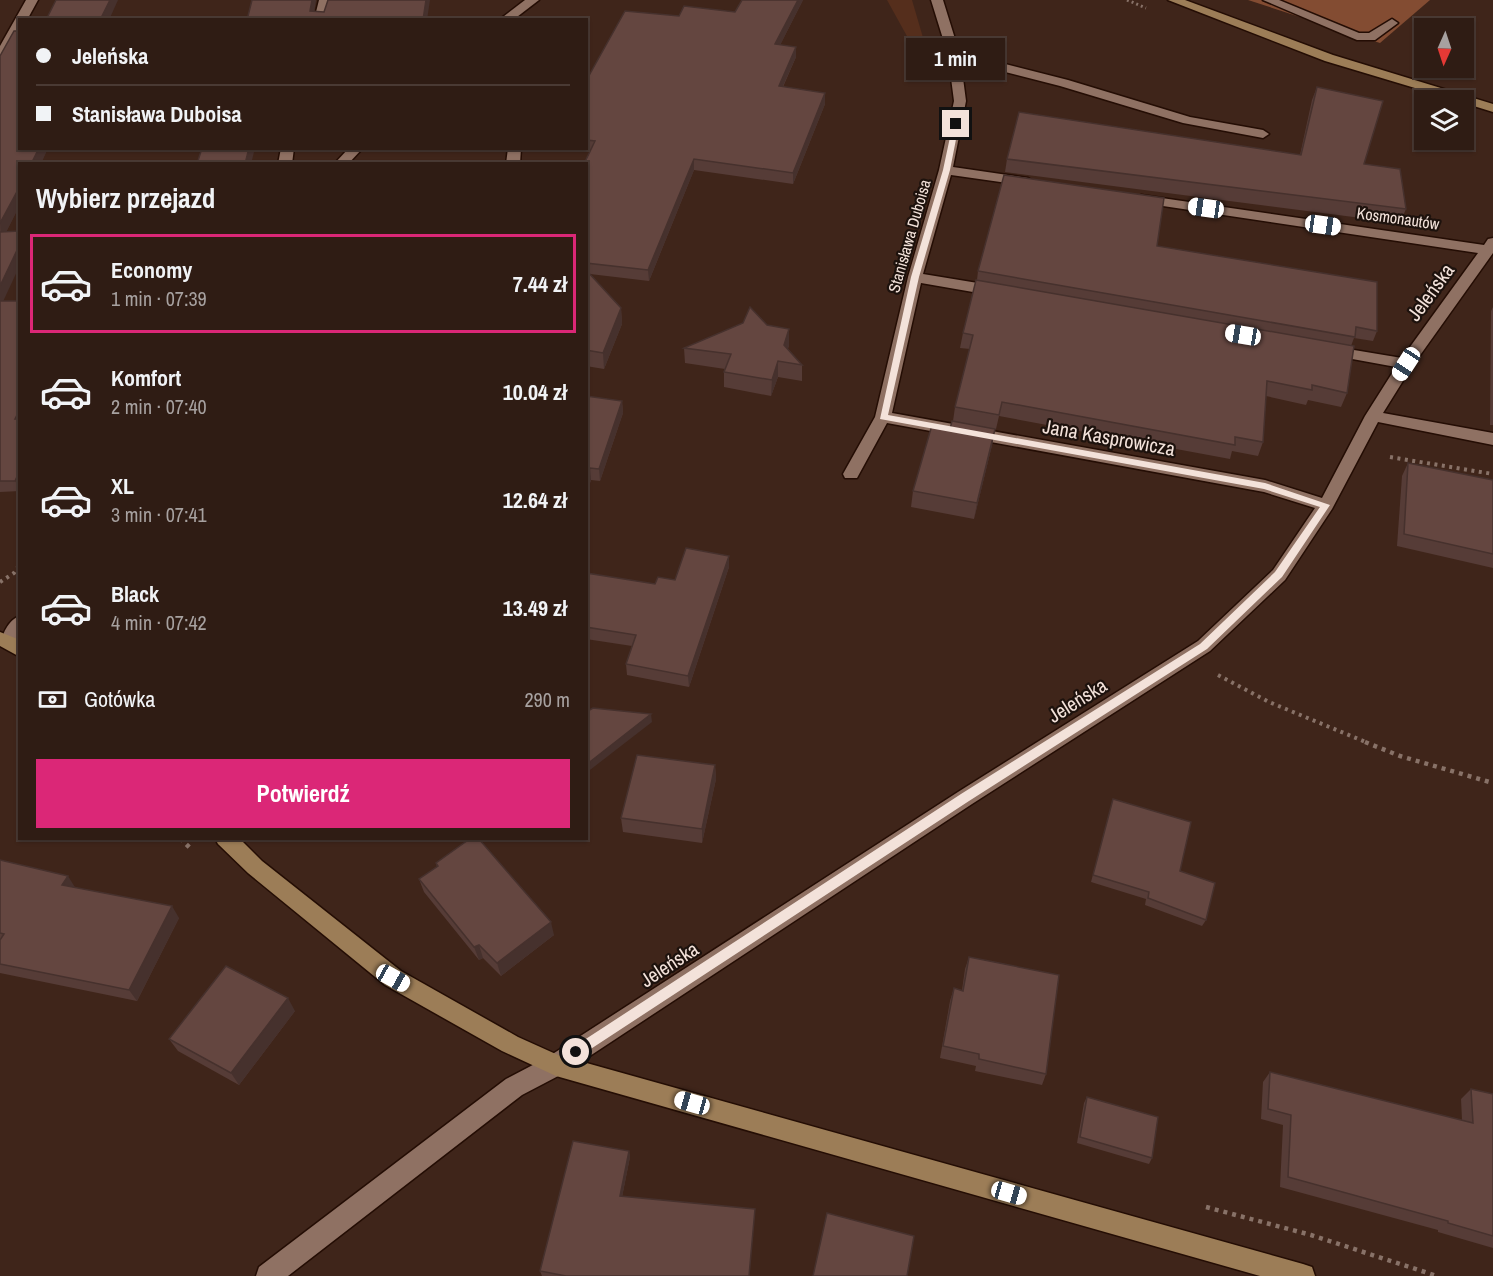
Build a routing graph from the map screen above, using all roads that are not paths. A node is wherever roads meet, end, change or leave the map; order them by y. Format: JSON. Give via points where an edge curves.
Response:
{"nodes":[{"id":1,"x":32,"y":0,"type":"edge"},
{"id":2,"x":325,"y":0,"type":"edge"},
{"id":3,"x":532,"y":0,"type":"edge"},
{"id":4,"x":937,"y":0,"type":"edge"},
{"id":5,"x":1174,"y":0,"type":"edge"},
{"id":6,"x":1269,"y":0,"type":"edge"},
{"id":7,"x":22,"y":18,"type":"edge"},
{"id":8,"x":320,"y":18,"type":"edge"},
{"id":9,"x":509,"y":18,"type":"edge"},
{"id":10,"x":1392,"y":23,"type":"dead end"},
{"id":11,"x":18,"y":25,"type":"edge"},
{"id":12,"x":954,"y":54,"type":"junction"},
{"id":13,"x":0,"y":57,"type":"edge"},
{"id":14,"x":1493,"y":108,"type":"edge"},
{"id":15,"x":1263,"y":134,"type":"dead end"},
{"id":16,"x":355,"y":150,"type":"edge"},
{"id":17,"x":342,"y":162,"type":"edge"},
{"id":18,"x":946,"y":170,"type":"junction"},
{"id":19,"x":1041,"y":184,"type":"edge"},
{"id":20,"x":1123,"y":196,"type":"edge"},
{"id":21,"x":1491,"y":246,"type":"edge"},
{"id":22,"x":915,"y":277,"type":"junction"},
{"id":23,"x":1009,"y":294,"type":"edge"},
{"id":24,"x":1313,"y":348,"type":"edge"},
{"id":25,"x":1406,"y":364,"type":"junction"},
{"id":26,"x":1373,"y":416,"type":"junction"},
{"id":27,"x":883,"y":417,"type":"junction"},
{"id":28,"x":1493,"y":439,"type":"edge"},
{"id":29,"x":850,"y":474,"type":"dead end"},
{"id":30,"x":1326,"y":505,"type":"junction"},
{"id":31,"x":18,"y":627,"type":"edge"},
{"id":32,"x":9,"y":644,"type":"edge"},
{"id":33,"x":227,"y":840,"type":"edge"},
{"id":34,"x":556,"y":1065,"type":"junction"},
{"id":35,"x":268,"y":1276,"type":"edge"},
{"id":36,"x":1303,"y":1276,"type":"edge"}],
"edges":[{"from":1,"to":7,"type":"street"},
{"from":2,"to":8,"type":"street"},
{"from":3,"to":9,"type":"street"},
{"from":4,"to":12,"type":"street","name":"Stanisława Duboisa"},
{"from":5,"to":14,"type":"street","via":[[1329,58]]},
{"from":6,"to":10,"type":"street","via":[[1357,36],[1371,37]]},
{"from":11,"to":13,"type":"street"},
{"from":12,"to":15,"type":"street","via":[[1188,120]]},
{"from":12,"to":18,"type":"street","name":"Stanisława Duboisa","via":[[960,102]]},
{"from":16,"to":17,"type":"street"},
{"from":18,"to":19,"type":"street"},
{"from":18,"to":22,"type":"street","name":"Stanisława Duboisa"},
{"from":20,"to":21,"type":"street","name":"Kosmonautów"},
{"from":21,"to":25,"type":"street","name":"Jeleńska"},
{"from":22,"to":23,"type":"street"},
{"from":22,"to":27,"type":"street","name":"Stanisława Duboisa"},
{"from":24,"to":25,"type":"street"},
{"from":25,"to":26,"type":"street","name":"Jeleńska"},
{"from":26,"to":28,"type":"street"},
{"from":26,"to":30,"type":"street","name":"Jeleńska"},
{"from":27,"to":29,"type":"street","name":"Stanisława Duboisa"},
{"from":27,"to":30,"type":"street","name":"Jana Kasprowicza","via":[[1265,486]]},
{"from":30,"to":34,"type":"street","name":"Jeleńska","via":[[1279,575],[1204,646]]},
{"from":31,"to":32,"type":"street"},
{"from":33,"to":34,"type":"street","via":[[393,978],[510,1044]]},
{"from":34,"to":35,"type":"street","name":"Jeleńska","via":[[514,1087]]},
{"from":34,"to":36,"type":"street"}]}
